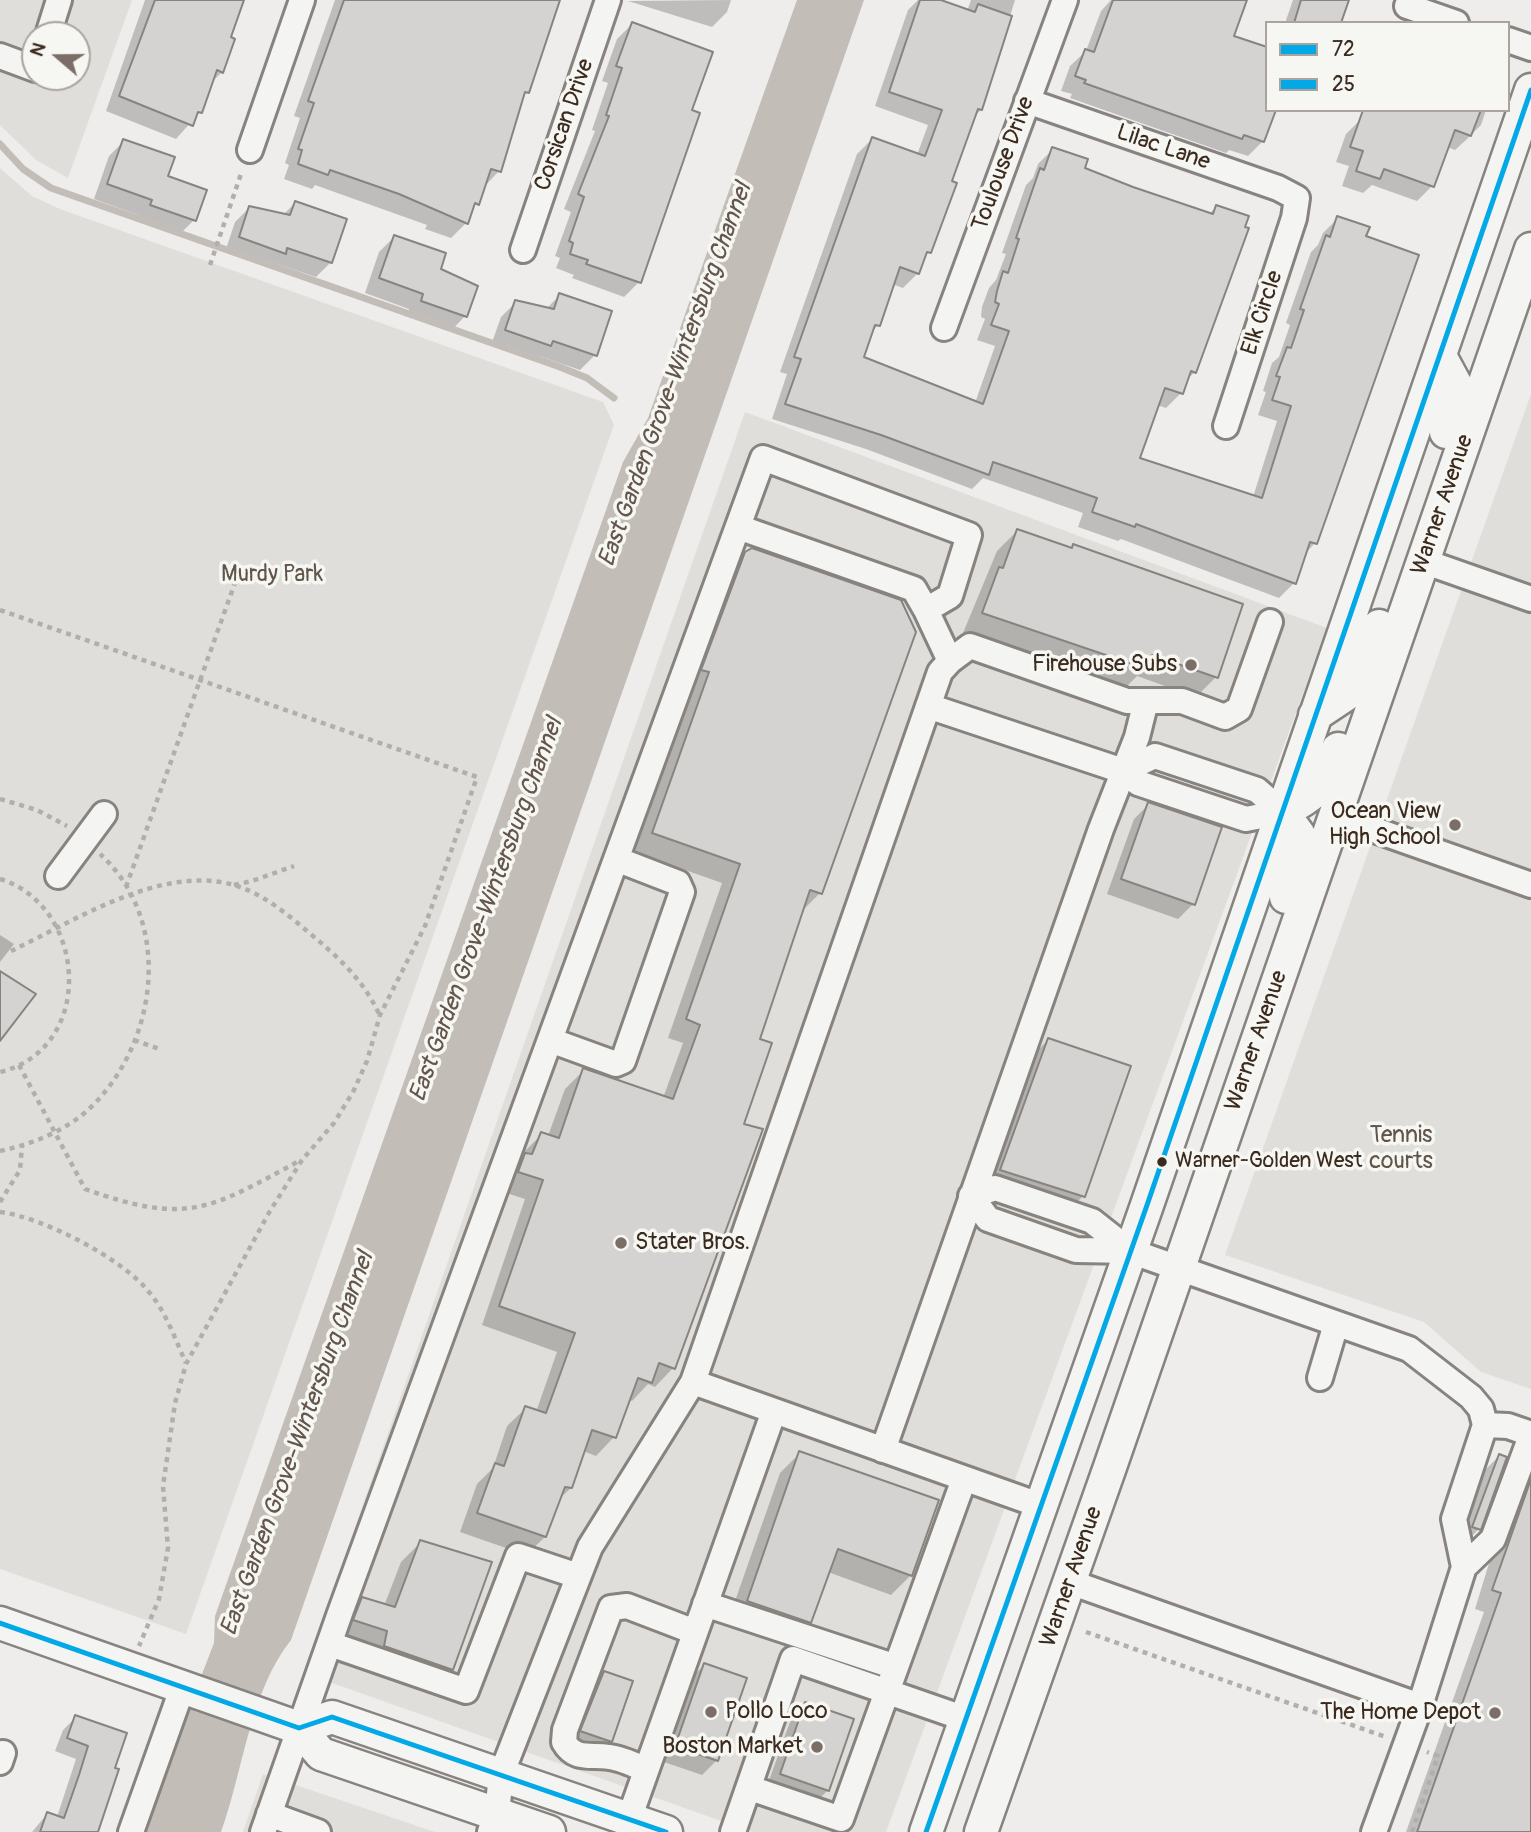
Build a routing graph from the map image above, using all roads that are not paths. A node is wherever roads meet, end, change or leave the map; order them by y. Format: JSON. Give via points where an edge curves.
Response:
{"nodes":[{"id":1,"x":60,"y":0,"type":"edge"},
{"id":2,"x":302,"y":0,"type":"edge"},
{"id":3,"x":608,"y":0,"type":"edge"},
{"id":4,"x":1065,"y":0,"type":"edge"},
{"id":5,"x":1406,"y":10,"type":"edge"},
{"id":6,"x":53,"y":21,"type":"edge"},
{"id":7,"x":1448,"y":21,"type":"edge"},
{"id":8,"x":1510,"y":41,"type":"edge"},
{"id":9,"x":1531,"y":48,"type":"edge"},
{"id":10,"x":0,"y":56,"type":"edge"},
{"id":11,"x":21,"y":64,"type":"edge"},
{"id":12,"x":1531,"y":90,"type":"edge"},
{"id":13,"x":1027,"y":101,"type":"junction"},
{"id":14,"x":250,"y":150,"type":"road end"},
{"id":15,"x":1297,"y":198,"type":"joint"},
{"id":16,"x":1531,"y":248,"type":"edge"},
{"id":17,"x":523,"y":250,"type":"dead end"},
{"id":18,"x":944,"y":328,"type":"dead end"},
{"id":19,"x":1440,"y":356,"type":"junction"},
{"id":20,"x":1226,"y":426,"type":"dead end"},
{"id":21,"x":738,"y":527,"type":"junction"},
{"id":22,"x":1423,"y":561,"type":"junction"},
{"id":23,"x":1531,"y":599,"type":"edge"},
{"id":24,"x":926,"y":610,"type":"junction"},
{"id":25,"x":1270,"y":621,"type":"dead end"},
{"id":26,"x":950,"y":660,"type":"junction"},
{"id":27,"x":1381,"y":684,"type":"junction"},
{"id":28,"x":1146,"y":701,"type":"junction"},
{"id":29,"x":928,"y":706,"type":"junction"},
{"id":30,"x":1315,"y":715,"type":"junction"},
{"id":31,"x":1124,"y":771,"type":"junction"},
{"id":32,"x":1282,"y":812,"type":"junction"},
{"id":33,"x":104,"y":814,"type":"dead end"},
{"id":34,"x":1335,"y":816,"type":"junction"},
{"id":35,"x":616,"y":859,"type":"junction"},
{"id":36,"x":58,"y":876,"type":"dead end"},
{"id":37,"x":1531,"y":885,"type":"edge"},
{"id":38,"x":1277,"y":984,"type":"junction"},
{"id":39,"x":550,"y":1041,"type":"junction"},
{"id":40,"x":971,"y":1196,"type":"junction"},
{"id":41,"x":1130,"y":1251,"type":"junction"},
{"id":42,"x":1179,"y":1269,"type":"junction"},
{"id":43,"x":1336,"y":1324,"type":"junction"},
{"id":44,"x":1320,"y":1378,"type":"dead end"},
{"id":45,"x":693,"y":1382,"type":"junction"},
{"id":46,"x":774,"y":1410,"type":"junction"},
{"id":47,"x":1485,"y":1425,"type":"junction"},
{"id":48,"x":1531,"y":1435,"type":"edge"},
{"id":49,"x":883,"y":1450,"type":"junction"},
{"id":50,"x":964,"y":1479,"type":"junction"},
{"id":51,"x":1042,"y":1506,"type":"junction"},
{"id":52,"x":1464,"y":1567,"type":"junction"},
{"id":53,"x":578,"y":1576,"type":"junction"},
{"id":54,"x":1070,"y":1582,"type":"junction"},
{"id":55,"x":705,"y":1604,"type":"junction"},
{"id":56,"x":0,"y":1623,"type":"edge"},
{"id":57,"x":695,"y":1632,"type":"junction"},
{"id":58,"x":330,"y":1644,"type":"junction"},
{"id":59,"x":896,"y":1667,"type":"junction"},
{"id":60,"x":182,"y":1689,"type":"junction"},
{"id":61,"x":887,"y":1692,"type":"junction"},
{"id":62,"x":1420,"y":1706,"type":"junction"},
{"id":63,"x":966,"y":1719,"type":"junction"},
{"id":64,"x":299,"y":1728,"type":"junction"},
{"id":65,"x":646,"y":1770,"type":"junction"},
{"id":66,"x":501,"y":1775,"type":"junction"},
{"id":67,"x":750,"y":1788,"type":"junction"},
{"id":68,"x":629,"y":1819,"type":"junction"},
{"id":69,"x":266,"y":1823,"type":"edge"},
{"id":70,"x":493,"y":1823,"type":"edge"},
{"id":71,"x":131,"y":1832,"type":"edge"},
{"id":72,"x":318,"y":1832,"type":"edge"},
{"id":73,"x":549,"y":1832,"type":"edge"},
{"id":74,"x":666,"y":1832,"type":"edge"},
{"id":75,"x":733,"y":1832,"type":"edge"},
{"id":76,"x":926,"y":1832,"type":"edge"},
{"id":77,"x":981,"y":1832,"type":"edge"},
{"id":78,"x":1374,"y":1832,"type":"edge"}],
"edges":[{"from":1,"to":6,"type":"street"},
{"from":2,"to":14,"type":"street"},
{"from":3,"to":17,"type":"street","name":"Corsican Drive"},
{"from":4,"to":13,"type":"street","name":"Toulouse Drive"},
{"from":5,"to":7,"type":"street"},
{"from":8,"to":9,"type":"street"},
{"from":10,"to":11,"type":"street"},
{"from":12,"to":19,"type":"main road"},
{"from":13,"to":15,"type":"street","name":"Lilac Lane"},
{"from":13,"to":18,"type":"street","name":"Toulouse Drive"},
{"from":15,"to":20,"type":"street","name":"Elk Circle"},
{"from":16,"to":22,"type":"main road","name":"Warner Avenue"},
{"from":19,"to":22,"type":"main road","via":[[1459,391],[1413,539]]},
{"from":19,"to":30,"type":"main road"},
{"from":21,"to":24,"type":"street","via":[[914,589]]},
{"from":21,"to":24,"type":"street","via":[[763,458],[969,535],[950,596]]},
{"from":21,"to":35,"type":"street"},
{"from":22,"to":23,"type":"street"},
{"from":22,"to":27,"type":"main road","name":"Warner Avenue"},
{"from":22,"to":30,"type":"main road","via":[[1390,597],[1368,657],[1348,692]]},
{"from":24,"to":26,"type":"street"},
{"from":25,"to":28,"type":"street","via":[[1239,709],[1225,717],[1182,701]]},
{"from":26,"to":28,"type":"street","via":[[970,646],[1127,701]]},
{"from":26,"to":29,"type":"street","via":[[940,672]]},
{"from":27,"to":32,"type":"main road","via":[[1352,713],[1328,780],[1314,795]]},
{"from":27,"to":34,"type":"main road","name":"Warner Avenue"},
{"from":28,"to":31,"type":"street"},
{"from":29,"to":31,"type":"street"},
{"from":29,"to":45,"type":"street"},
{"from":30,"to":32,"type":"main road"},
{"from":31,"to":32,"type":"street","via":[[1155,756],[1257,790]]},
{"from":31,"to":40,"type":"street"},
{"from":32,"to":38,"type":"main road","via":[[1299,835],[1297,866],[1272,937]]},
{"from":32,"to":41,"type":"main road"},
{"from":33,"to":36,"type":"street"},
{"from":34,"to":37,"type":"street"},
{"from":34,"to":38,"type":"main road","name":"Warner Avenue"},
{"from":35,"to":39,"type":"street"},
{"from":35,"to":39,"type":"street","via":[[678,883],[682,892],[623,1061],[615,1064]]},
{"from":38,"to":42,"type":"main road","name":"Warner Avenue"},
{"from":39,"to":58,"type":"street"},
{"from":40,"to":41,"type":"street","via":[[995,1188],[1092,1221]]},
{"from":40,"to":41,"type":"street","via":[[988,1219],[1076,1251]]},
{"from":40,"to":49,"type":"street"},
{"from":41,"to":42,"type":"street"},
{"from":41,"to":51,"type":"main road"},
{"from":42,"to":43,"type":"street"},
{"from":42,"to":54,"type":"main road","name":"Warner Avenue"},
{"from":43,"to":44,"type":"street"},
{"from":43,"to":47,"type":"street","via":[[1409,1349],[1471,1397],[1481,1409]]},
{"from":45,"to":46,"type":"street"},
{"from":45,"to":53,"type":"street","via":[[590,1547]]},
{"from":46,"to":49,"type":"street"},
{"from":46,"to":55,"type":"street"},
{"from":47,"to":48,"type":"street","via":[[1508,1426]]},
{"from":47,"to":52,"type":"street","via":[[1454,1519]]},
{"from":48,"to":52,"type":"street","via":[[1493,1539]]},
{"from":49,"to":50,"type":"street"},
{"from":50,"to":51,"type":"street"},
{"from":50,"to":59,"type":"street"},
{"from":51,"to":63,"type":"main road"},
{"from":52,"to":62,"type":"street"},
{"from":53,"to":58,"type":"street","via":[[518,1556],[466,1690]]},
{"from":53,"to":66,"type":"street"},
{"from":54,"to":62,"type":"street"},
{"from":54,"to":77,"type":"main road","name":"Warner Avenue"},
{"from":55,"to":57,"type":"street"},
{"from":55,"to":59,"type":"street"},
{"from":56,"to":60,"type":"main road"},
{"from":57,"to":65,"type":"street"},
{"from":57,"to":65,"type":"street","via":[[627,1606],[611,1608],[565,1730],[568,1749],[583,1757],[610,1756]]},
{"from":58,"to":64,"type":"street"},
{"from":59,"to":61,"type":"street"},
{"from":60,"to":64,"type":"main road"},
{"from":60,"to":71,"type":"street"},
{"from":61,"to":63,"type":"street"},
{"from":61,"to":67,"type":"street","via":[[841,1819]]},
{"from":61,"to":67,"type":"street","via":[[793,1659]]},
{"from":62,"to":78,"type":"street"},
{"from":63,"to":76,"type":"main road"},
{"from":64,"to":66,"type":"main road","via":[[332,1717]]},
{"from":64,"to":69,"type":"street"},
{"from":64,"to":70,"type":"main road","via":[[321,1754]]},
{"from":65,"to":68,"type":"street"},
{"from":66,"to":68,"type":"main road"},
{"from":66,"to":70,"type":"street"},
{"from":67,"to":75,"type":"street"},
{"from":68,"to":74,"type":"main road"},
{"from":69,"to":72,"type":"street"},
{"from":70,"to":73,"type":"main road"}]}
